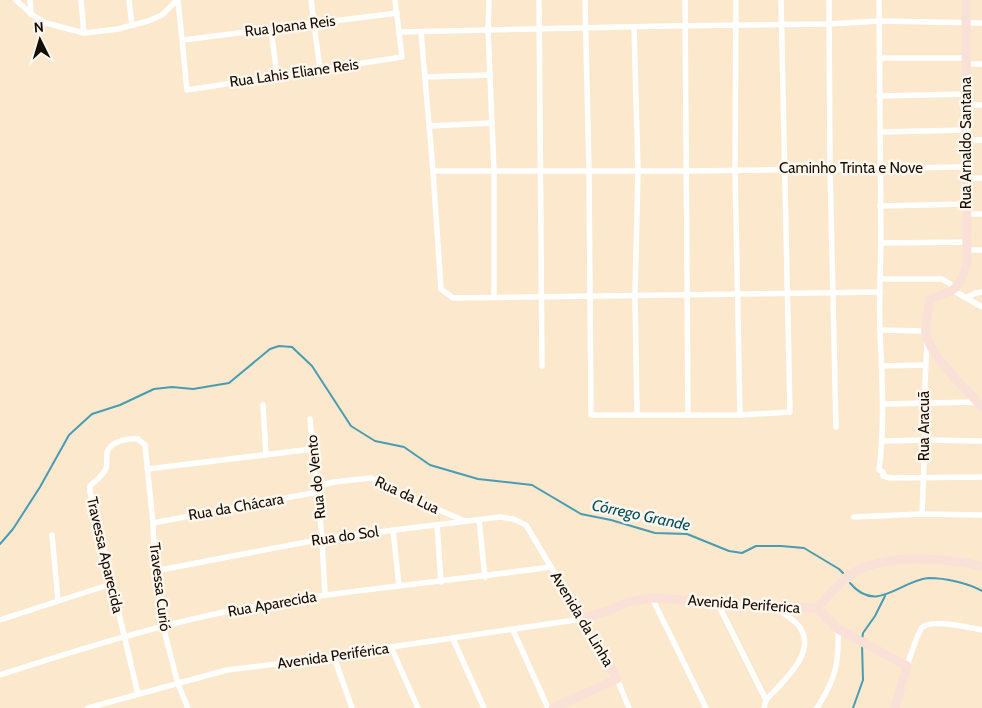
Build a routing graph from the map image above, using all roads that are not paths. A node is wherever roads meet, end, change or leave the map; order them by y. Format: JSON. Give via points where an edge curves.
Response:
{"nodes":[{"id":1,"x":16,"y":0,"type":"edge"},
{"id":2,"x":30,"y":0,"type":"edge"},
{"id":3,"x":80,"y":0,"type":"edge"},
{"id":4,"x":129,"y":0,"type":"edge"},
{"id":5,"x":178,"y":0,"type":"edge"},
{"id":6,"x":311,"y":0,"type":"edge"},
{"id":7,"x":395,"y":0,"type":"edge"},
{"id":8,"x":489,"y":0,"type":"edge"},
{"id":9,"x":540,"y":0,"type":"edge"},
{"id":10,"x":585,"y":0,"type":"edge"},
{"id":11,"x":685,"y":0,"type":"edge"},
{"id":12,"x":736,"y":0,"type":"edge"},
{"id":13,"x":781,"y":0,"type":"edge"},
{"id":14,"x":829,"y":0,"type":"edge"},
{"id":15,"x":879,"y":0,"type":"edge"},
{"id":16,"x":966,"y":0,"type":"edge"},
{"id":17,"x":397,"y":13,"type":"junction"},
{"id":18,"x":31,"y":14,"type":"junction"},
{"id":19,"x":879,"y":21,"type":"junction"},
{"id":20,"x":967,"y":22,"type":"junction"},
{"id":21,"x":314,"y":23,"type":"junction"},
{"id":22,"x":982,"y":23,"type":"edge"},
{"id":23,"x":781,"y":24,"type":"junction"},
{"id":24,"x":829,"y":24,"type":"junction"},
{"id":25,"x":132,"y":25,"type":"junction"},
{"id":26,"x":737,"y":25,"type":"junction"},
{"id":27,"x":685,"y":26,"type":"junction"},
{"id":28,"x":634,"y":27,"type":"junction"},
{"id":29,"x":271,"y":28,"type":"junction"},
{"id":30,"x":585,"y":28,"type":"junction"},
{"id":31,"x":540,"y":29,"type":"junction"},
{"id":32,"x":488,"y":30,"type":"junction"},
{"id":33,"x":399,"y":32,"type":"junction"},
{"id":34,"x":421,"y":32,"type":"junction"},
{"id":35,"x":84,"y":33,"type":"junction"},
{"id":36,"x":182,"y":40,"type":"junction"},
{"id":37,"x":879,"y":58,"type":"junction"},
{"id":38,"x":966,"y":61,"type":"junction"},
{"id":39,"x":982,"y":64,"type":"edge"},
{"id":40,"x":320,"y":70,"type":"junction"},
{"id":41,"x":277,"y":75,"type":"junction"},
{"id":42,"x":490,"y":75,"type":"junction"},
{"id":43,"x":425,"y":77,"type":"junction"},
{"id":44,"x":967,"y":94,"type":"junction"},
{"id":45,"x":879,"y":96,"type":"junction"},
{"id":46,"x":982,"y":104,"type":"edge"},
{"id":47,"x":967,"y":105,"type":"junction"},
{"id":48,"x":492,"y":123,"type":"junction"},
{"id":49,"x":429,"y":126,"type":"junction"},
{"id":50,"x":967,"y":130,"type":"junction"},
{"id":51,"x":880,"y":132,"type":"junction"},
{"id":52,"x":966,"y":140,"type":"junction"},
{"id":53,"x":982,"y":140,"type":"edge"},
{"id":54,"x":966,"y":167,"type":"junction"},
{"id":55,"x":830,"y":168,"type":"junction"},
{"id":56,"x":784,"y":169,"type":"junction"},
{"id":57,"x":880,"y":169,"type":"junction"},
{"id":58,"x":735,"y":170,"type":"junction"},
{"id":59,"x":433,"y":171,"type":"junction"},
{"id":60,"x":494,"y":171,"type":"junction"},
{"id":61,"x":542,"y":171,"type":"junction"},
{"id":62,"x":589,"y":171,"type":"junction"},
{"id":63,"x":638,"y":171,"type":"junction"},
{"id":64,"x":686,"y":171,"type":"junction"},
{"id":65,"x":966,"y":178,"type":"junction"},
{"id":66,"x":982,"y":178,"type":"edge"},
{"id":67,"x":880,"y":206,"type":"junction"},
{"id":68,"x":967,"y":209,"type":"junction"},
{"id":69,"x":982,"y":214,"type":"edge"},
{"id":70,"x":881,"y":243,"type":"junction"},
{"id":71,"x":967,"y":246,"type":"junction"},
{"id":72,"x":982,"y":250,"type":"edge"},
{"id":73,"x":880,"y":279,"type":"junction"},
{"id":74,"x":956,"y":288,"type":"junction"},
{"id":75,"x":880,"y":292,"type":"junction"},
{"id":76,"x":982,"y":292,"type":"edge"},
{"id":77,"x":787,"y":293,"type":"junction"},
{"id":78,"x":738,"y":294,"type":"junction"},
{"id":79,"x":832,"y":294,"type":"junction"},
{"id":80,"x":635,"y":295,"type":"junction"},
{"id":81,"x":688,"y":295,"type":"junction"},
{"id":82,"x":589,"y":296,"type":"junction"},
{"id":83,"x":542,"y":297,"type":"junction"},
{"id":84,"x":967,"y":297,"type":"junction"},
{"id":85,"x":494,"y":298,"type":"junction"},
{"id":86,"x":982,"y":307,"type":"edge"},
{"id":87,"x":880,"y":330,"type":"junction"},
{"id":88,"x":926,"y":335,"type":"junction"},
{"id":89,"x":925,"y":365,"type":"junction"},
{"id":90,"x":542,"y":366,"type":"dead end"},
{"id":91,"x":882,"y":366,"type":"junction"},
{"id":92,"x":924,"y":403,"type":"junction"},
{"id":93,"x":883,"y":404,"type":"junction"},
{"id":94,"x":980,"y":404,"type":"edge"},
{"id":95,"x":263,"y":405,"type":"dead end"},
{"id":96,"x":637,"y":415,"type":"junction"},
{"id":97,"x":688,"y":415,"type":"junction"},
{"id":98,"x":740,"y":415,"type":"junction"},
{"id":99,"x":310,"y":420,"type":"dead end"},
{"id":100,"x":836,"y":427,"type":"dead end"},
{"id":101,"x":925,"y":440,"type":"junction"},
{"id":102,"x":883,"y":441,"type":"junction"},
{"id":103,"x":982,"y":441,"type":"edge"},
{"id":104,"x":313,"y":450,"type":"junction"},
{"id":105,"x":266,"y":455,"type":"junction"},
{"id":106,"x":146,"y":466,"type":"junction"},
{"id":107,"x":982,"y":477,"type":"edge"},
{"id":108,"x":924,"y":478,"type":"junction"},
{"id":109,"x":318,"y":489,"type":"junction"},
{"id":110,"x":922,"y":514,"type":"junction"},
{"id":111,"x":982,"y":515,"type":"edge"},
{"id":112,"x":854,"y":517,"type":"dead end"},
{"id":113,"x":478,"y":520,"type":"junction"},
{"id":114,"x":465,"y":521,"type":"junction"},
{"id":115,"x":153,"y":523,"type":"junction"},
{"id":116,"x":437,"y":525,"type":"junction"},
{"id":117,"x":393,"y":530,"type":"junction"},
{"id":118,"x":531,"y":532,"type":"joint"},
{"id":119,"x":52,"y":535,"type":"dead end"},
{"id":120,"x":322,"y":539,"type":"junction"},
{"id":121,"x":982,"y":566,"type":"edge"},
{"id":122,"x":550,"y":567,"type":"junction"},
{"id":123,"x":155,"y":571,"type":"junction"},
{"id":124,"x":485,"y":576,"type":"junction"},
{"id":125,"x":441,"y":582,"type":"junction"},
{"id":126,"x":111,"y":584,"type":"junction"},
{"id":127,"x":399,"y":586,"type":"junction"},
{"id":128,"x":325,"y":595,"type":"junction"},
{"id":129,"x":652,"y":598,"type":"junction"},
{"id":130,"x":58,"y":600,"type":"junction"},
{"id":131,"x":717,"y":602,"type":"junction"},
{"id":132,"x":774,"y":605,"type":"junction"},
{"id":133,"x":817,"y":608,"type":"junction"},
{"id":134,"x":582,"y":619,"type":"junction"},
{"id":135,"x":0,"y":620,"type":"edge"},
{"id":136,"x":163,"y":626,"type":"junction"},
{"id":137,"x":838,"y":629,"type":"junction"},
{"id":138,"x":512,"y":630,"type":"junction"},
{"id":139,"x":982,"y":630,"type":"edge"},
{"id":140,"x":123,"y":636,"type":"junction"},
{"id":141,"x":453,"y":639,"type":"junction"},
{"id":142,"x":391,"y":647,"type":"junction"},
{"id":143,"x":334,"y":657,"type":"junction"},
{"id":144,"x":907,"y":666,"type":"junction"},
{"id":145,"x":0,"y":675,"type":"edge"},
{"id":146,"x":617,"y":680,"type":"junction"},
{"id":147,"x":178,"y":684,"type":"junction"},
{"id":148,"x":138,"y":694,"type":"junction"},
{"id":149,"x":766,"y":700,"type":"junction"},
{"id":150,"x":88,"y":708,"type":"edge"},
{"id":151,"x":188,"y":708,"type":"edge"},
{"id":152,"x":352,"y":708,"type":"edge"},
{"id":153,"x":418,"y":708,"type":"edge"},
{"id":154,"x":484,"y":708,"type":"edge"},
{"id":155,"x":548,"y":708,"type":"edge"},
{"id":156,"x":553,"y":708,"type":"edge"},
{"id":157,"x":629,"y":708,"type":"edge"},
{"id":158,"x":706,"y":708,"type":"edge"},
{"id":159,"x":764,"y":708,"type":"edge"},
{"id":160,"x":817,"y":708,"type":"edge"},
{"id":161,"x":895,"y":708,"type":"edge"}],
"edges":[{"from":1,"to":18,"type":"street"},
{"from":2,"to":18,"type":"street"},
{"from":3,"to":35,"type":"street"},
{"from":4,"to":25,"type":"street"},
{"from":5,"to":25,"type":"street","via":[[162,15]]},
{"from":5,"to":36,"type":"street"},
{"from":6,"to":21,"type":"street"},
{"from":7,"to":17,"type":"street"},
{"from":8,"to":32,"type":"street"},
{"from":9,"to":31,"type":"street"},
{"from":10,"to":30,"type":"street"},
{"from":11,"to":27,"type":"street"},
{"from":12,"to":26,"type":"street"},
{"from":13,"to":23,"type":"street"},
{"from":14,"to":24,"type":"street"},
{"from":15,"to":19,"type":"street"},
{"from":16,"to":20,"type":"street","name":"Rua Arnaldo Santana"},
{"from":17,"to":21,"type":"street","name":"Rua Joana Reis"},
{"from":17,"to":33,"type":"street"},
{"from":18,"to":35,"type":"street","via":[[46,23]]},
{"from":19,"to":20,"type":"street"},
{"from":19,"to":24,"type":"street"},
{"from":19,"to":37,"type":"street"},
{"from":20,"to":22,"type":"street"},
{"from":20,"to":38,"type":"street","name":"Rua Arnaldo Santana"},
{"from":21,"to":29,"type":"street","name":"Rua Joana Reis"},
{"from":21,"to":40,"type":"street"},
{"from":23,"to":24,"type":"street"},
{"from":23,"to":26,"type":"street"},
{"from":23,"to":56,"type":"street"},
{"from":24,"to":55,"type":"street"},
{"from":25,"to":35,"type":"street"},
{"from":26,"to":27,"type":"street"},
{"from":26,"to":58,"type":"street"},
{"from":27,"to":28,"type":"street"},
{"from":27,"to":64,"type":"street"},
{"from":28,"to":30,"type":"street"},
{"from":28,"to":63,"type":"street"},
{"from":29,"to":36,"type":"street","name":"Rua Joana Reis"},
{"from":29,"to":41,"type":"street"},
{"from":30,"to":31,"type":"street"},
{"from":30,"to":62,"type":"street"},
{"from":31,"to":32,"type":"street"},
{"from":31,"to":61,"type":"street"},
{"from":32,"to":34,"type":"street"},
{"from":32,"to":42,"type":"street"},
{"from":33,"to":34,"type":"street"},
{"from":33,"to":40,"type":"street","name":"Rua Lahis Eliane Reis","via":[[402,57]]},
{"from":34,"to":43,"type":"street"},
{"from":36,"to":41,"type":"street","name":"Rua Lahis Eliane Reis","via":[[187,90]]},
{"from":37,"to":38,"type":"street"},
{"from":37,"to":45,"type":"street"},
{"from":38,"to":39,"type":"street"},
{"from":38,"to":44,"type":"street","name":"Rua Arnaldo Santana"},
{"from":40,"to":41,"type":"street","name":"Rua Lahis Eliane Reis"},
{"from":42,"to":43,"type":"street"},
{"from":42,"to":48,"type":"street"},
{"from":43,"to":49,"type":"street"},
{"from":44,"to":45,"type":"street"},
{"from":44,"to":47,"type":"street","name":"Rua Arnaldo Santana"},
{"from":45,"to":51,"type":"street"},
{"from":46,"to":47,"type":"street"},
{"from":47,"to":50,"type":"street","name":"Rua Arnaldo Santana"},
{"from":48,"to":49,"type":"street"},
{"from":48,"to":60,"type":"street"},
{"from":49,"to":59,"type":"street"},
{"from":50,"to":51,"type":"street"},
{"from":50,"to":52,"type":"street","name":"Rua Arnaldo Santana"},
{"from":51,"to":57,"type":"street"},
{"from":52,"to":53,"type":"street"},
{"from":52,"to":54,"type":"street","name":"Rua Arnaldo Santana"},
{"from":54,"to":57,"type":"street","name":"Caminho Trinta e Nove"},
{"from":54,"to":65,"type":"street","name":"Rua Arnaldo Santana"},
{"from":55,"to":56,"type":"street","name":"Caminho Trinta e Nove"},
{"from":55,"to":57,"type":"street","name":"Caminho Trinta e Nove"},
{"from":55,"to":79,"type":"street"},
{"from":56,"to":58,"type":"street","name":"Caminho Trinta e Nove"},
{"from":56,"to":77,"type":"street"},
{"from":57,"to":67,"type":"street"},
{"from":58,"to":64,"type":"street","name":"Caminho Trinta e Nove"},
{"from":58,"to":78,"type":"street"},
{"from":59,"to":60,"type":"street","name":"Caminho Trinta e Nove"},
{"from":59,"to":85,"type":"street","via":[[441,289],[453,298]]},
{"from":60,"to":61,"type":"street","name":"Caminho Trinta e Nove"},
{"from":60,"to":85,"type":"street"},
{"from":61,"to":62,"type":"street","name":"Caminho Trinta e Nove"},
{"from":61,"to":83,"type":"street"},
{"from":62,"to":63,"type":"street","name":"Caminho Trinta e Nove"},
{"from":62,"to":82,"type":"street"},
{"from":63,"to":64,"type":"street","name":"Caminho Trinta e Nove"},
{"from":63,"to":80,"type":"street"},
{"from":64,"to":81,"type":"street"},
{"from":65,"to":66,"type":"street"},
{"from":65,"to":68,"type":"street","name":"Rua Arnaldo Santana"},
{"from":67,"to":68,"type":"street"},
{"from":67,"to":70,"type":"street"},
{"from":68,"to":69,"type":"street"},
{"from":68,"to":71,"type":"street","name":"Rua Arnaldo Santana"},
{"from":70,"to":71,"type":"street"},
{"from":70,"to":73,"type":"street"},
{"from":71,"to":72,"type":"street"},
{"from":71,"to":74,"type":"street","name":"Rua Arnaldo Santana","via":[[967,264]]},
{"from":73,"to":74,"type":"street","via":[[942,279]]},
{"from":73,"to":75,"type":"street"},
{"from":74,"to":84,"type":"street"},
{"from":74,"to":88,"type":"street","name":"Rua Aracuã","via":[[930,299]]},
{"from":75,"to":79,"type":"street"},
{"from":75,"to":87,"type":"street"},
{"from":76,"to":84,"type":"street"},
{"from":77,"to":78,"type":"street"},
{"from":77,"to":79,"type":"street"},
{"from":77,"to":98,"type":"street","via":[[790,412]]},
{"from":78,"to":81,"type":"street"},
{"from":78,"to":98,"type":"street"},
{"from":79,"to":100,"type":"street"},
{"from":80,"to":81,"type":"street"},
{"from":80,"to":82,"type":"street"},
{"from":80,"to":96,"type":"street"},
{"from":81,"to":97,"type":"street"},
{"from":82,"to":83,"type":"street"},
{"from":82,"to":96,"type":"street","via":[[591,415]]},
{"from":83,"to":85,"type":"street"},
{"from":83,"to":90,"type":"street"},
{"from":84,"to":86,"type":"street"},
{"from":87,"to":88,"type":"street"},
{"from":87,"to":91,"type":"street"},
{"from":88,"to":89,"type":"street","name":"Rua Aracuã"},
{"from":88,"to":94,"type":"street","via":[[936,355]]},
{"from":89,"to":91,"type":"street"},
{"from":89,"to":92,"type":"street","name":"Rua Aracuã"},
{"from":91,"to":93,"type":"street"},
{"from":92,"to":93,"type":"street"},
{"from":92,"to":94,"type":"street"},
{"from":92,"to":101,"type":"street","name":"Rua Aracuã"},
{"from":93,"to":102,"type":"street"},
{"from":95,"to":105,"type":"street"},
{"from":96,"to":97,"type":"street"},
{"from":97,"to":98,"type":"street"},
{"from":99,"to":104,"type":"street","name":"Rua do Vento"},
{"from":101,"to":102,"type":"street"},
{"from":101,"to":103,"type":"street"},
{"from":101,"to":108,"type":"street","name":"Rua Aracuã"},
{"from":102,"to":108,"type":"street","via":[[879,470],[883,476]]},
{"from":104,"to":105,"type":"street"},
{"from":104,"to":109,"type":"street","name":"Rua do Vento"},
{"from":105,"to":106,"type":"street"},
{"from":106,"to":115,"type":"street","name":"Travessa Curió"},
{"from":106,"to":126,"type":"street","name":"Travessa Aparecida","via":[[145,445],[138,439],[117,442],[107,452],[106,469],[90,486]]},
{"from":107,"to":108,"type":"street"},
{"from":108,"to":110,"type":"street","name":"Rua Aracuã"},
{"from":109,"to":114,"type":"street","name":"Rua da Lua","via":[[334,482],[371,478]]},
{"from":109,"to":115,"type":"street","name":"Rua da Chácara"},
{"from":109,"to":120,"type":"street","name":"Rua do Vento"},
{"from":110,"to":111,"type":"street"},
{"from":110,"to":112,"type":"street"},
{"from":113,"to":114,"type":"street","name":"Rua do Sol"},
{"from":113,"to":118,"type":"street","name":"Rua do Sol","via":[[513,519],[526,525]]},
{"from":113,"to":124,"type":"street"},
{"from":114,"to":116,"type":"street","name":"Rua do Sol"},
{"from":115,"to":123,"type":"street","name":"Travessa Curió"},
{"from":116,"to":117,"type":"street","name":"Rua do Sol"},
{"from":116,"to":125,"type":"street"},
{"from":117,"to":120,"type":"street","name":"Rua do Sol"},
{"from":117,"to":127,"type":"street"},
{"from":118,"to":122,"type":"street","name":"Avenida da Linha"},
{"from":119,"to":130,"type":"street"},
{"from":120,"to":123,"type":"street","name":"Rua do Sol"},
{"from":120,"to":128,"type":"street","name":"Rua do Vento"},
{"from":121,"to":133,"type":"street","name":"Avenida Periferica","via":[[920,558],[882,563],[855,572]]},
{"from":122,"to":124,"type":"street","name":"Rua Aparecida"},
{"from":122,"to":134,"type":"street","name":"Avenida da Linha"},
{"from":123,"to":136,"type":"street","name":"Travessa Curió"},
{"from":124,"to":125,"type":"street","name":"Rua Aparecida"},
{"from":125,"to":127,"type":"street","name":"Rua Aparecida"},
{"from":126,"to":130,"type":"street"},
{"from":126,"to":140,"type":"street","name":"Travessa Aparecida"},
{"from":127,"to":128,"type":"street","name":"Rua Aparecida"},
{"from":128,"to":136,"type":"street","name":"Rua Aparecida"},
{"from":129,"to":131,"type":"street","name":"Avenida Periferica"},
{"from":129,"to":134,"type":"street","name":"Avenida Periferica","via":[[627,602]]},
{"from":129,"to":158,"type":"street"},
{"from":130,"to":135,"type":"street"},
{"from":131,"to":132,"type":"street","name":"Avenida Periferica"},
{"from":131,"to":149,"type":"street"},
{"from":132,"to":133,"type":"street","name":"Avenida Periferica"},
{"from":132,"to":149,"type":"street","via":[[798,625],[804,652],[799,663]]},
{"from":133,"to":137,"type":"street"},
{"from":134,"to":138,"type":"street","name":"Avenida Periférica"},
{"from":134,"to":146,"type":"street","name":"Avenida da Linha"},
{"from":136,"to":140,"type":"street","name":"Rua Aparecida"},
{"from":136,"to":147,"type":"street","name":"Travessa Curió"},
{"from":137,"to":144,"type":"street"},
{"from":137,"to":160,"type":"street","via":[[835,672]]},
{"from":138,"to":141,"type":"street","name":"Avenida Periférica"},
{"from":138,"to":155,"type":"street"},
{"from":139,"to":144,"type":"street","via":[[928,623],[921,628]]},
{"from":140,"to":145,"type":"street","name":"Rua Aparecida"},
{"from":140,"to":148,"type":"street","name":"Travessa Aparecida"},
{"from":141,"to":142,"type":"street","name":"Avenida Periférica"},
{"from":141,"to":154,"type":"street"},
{"from":142,"to":143,"type":"street","name":"Avenida Periférica"},
{"from":142,"to":153,"type":"street"},
{"from":143,"to":147,"type":"street","name":"Avenida Periférica","via":[[227,670]]},
{"from":143,"to":152,"type":"street"},
{"from":144,"to":161,"type":"street"},
{"from":146,"to":156,"type":"street"},
{"from":146,"to":157,"type":"street","name":"Avenida da Linha"},
{"from":147,"to":148,"type":"street","name":"Avenida Periférica"},
{"from":147,"to":151,"type":"street","name":"Travessa Curió"},
{"from":148,"to":150,"type":"street","name":"Avenida Periférica"},
{"from":149,"to":159,"type":"street"}]}
